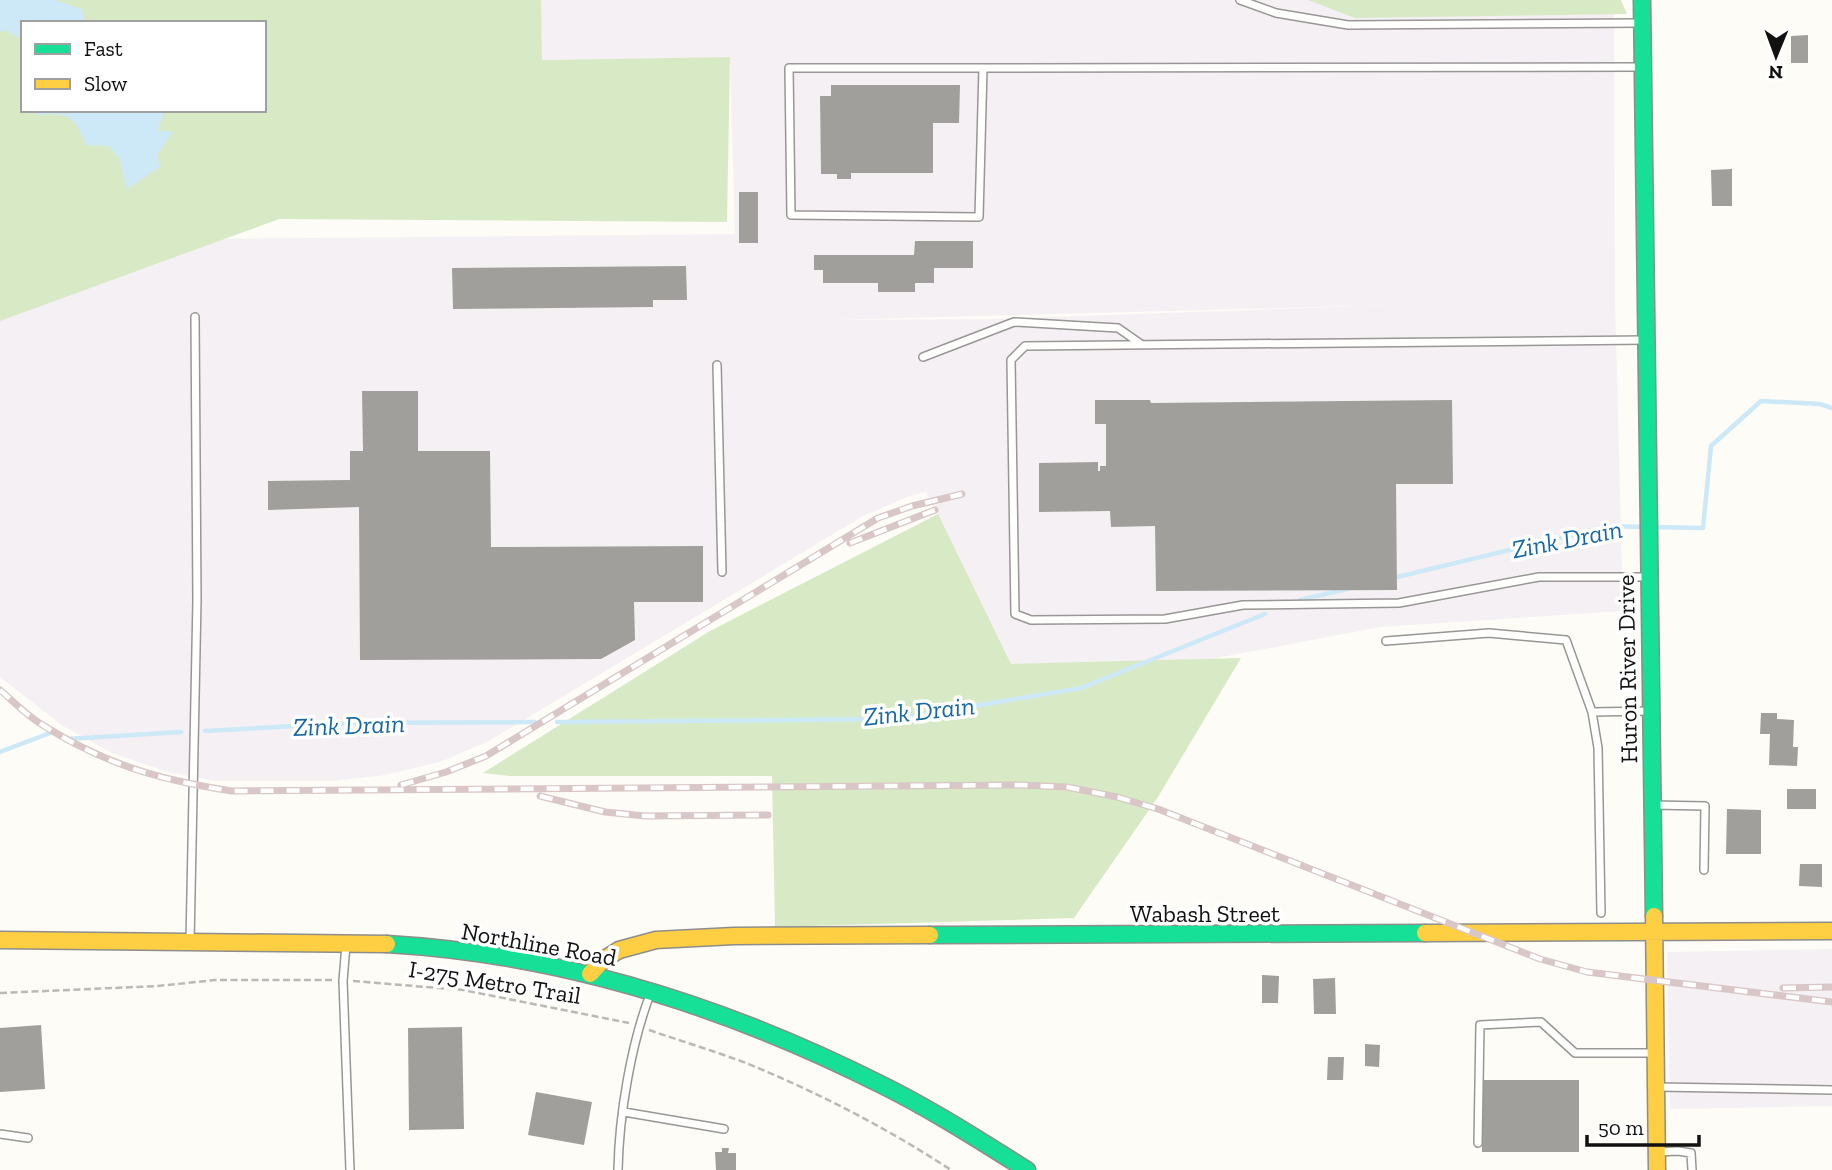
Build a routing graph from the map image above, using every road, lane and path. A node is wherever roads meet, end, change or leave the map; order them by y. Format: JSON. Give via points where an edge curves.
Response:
{"nodes":[{"id":1,"x":1240,"y":0,"type":"edge"},
{"id":2,"x":1643,"y":0,"type":"edge"},
{"id":3,"x":1643,"y":23,"type":"junction"},
{"id":4,"x":1643,"y":67,"type":"junction"},
{"id":5,"x":983,"y":68,"type":"junction"},
{"id":6,"x":195,"y":317,"type":"dead end"},
{"id":7,"x":1646,"y":340,"type":"junction"},
{"id":8,"x":1142,"y":345,"type":"junction"},
{"id":9,"x":923,"y":357,"type":"dead end"},
{"id":10,"x":717,"y":365,"type":"dead end"},
{"id":11,"x":722,"y":572,"type":"dead end"},
{"id":12,"x":1648,"y":577,"type":"junction"},
{"id":13,"x":1386,"y":641,"type":"dead end"},
{"id":14,"x":1651,"y":711,"type":"junction"},
{"id":15,"x":1592,"y":712,"type":"junction"},
{"id":16,"x":1651,"y":805,"type":"junction"},
{"id":17,"x":1704,"y":870,"type":"dead end"},
{"id":18,"x":1601,"y":913,"type":"dead end"},
{"id":19,"x":1832,"y":932,"type":"edge"},
{"id":20,"x":1653,"y":934,"type":"junction"},
{"id":21,"x":0,"y":940,"type":"edge"},
{"id":22,"x":190,"y":942,"type":"junction"},
{"id":23,"x":346,"y":945,"type":"junction"},
{"id":24,"x":590,"y":974,"type":"junction"},
{"id":25,"x":343,"y":981,"type":"junction"},
{"id":26,"x":651,"y":991,"type":"junction"},
{"id":27,"x":0,"y":993,"type":"edge"},
{"id":28,"x":638,"y":1026,"type":"junction"},
{"id":29,"x":1656,"y":1053,"type":"junction"},
{"id":30,"x":1657,"y":1087,"type":"junction"},
{"id":31,"x":1832,"y":1090,"type":"edge"},
{"id":32,"x":624,"y":1112,"type":"junction"},
{"id":33,"x":724,"y":1129,"type":"dead end"},
{"id":34,"x":0,"y":1134,"type":"edge"},
{"id":35,"x":28,"y":1138,"type":"dead end"},
{"id":36,"x":1478,"y":1143,"type":"dead end"},
{"id":37,"x":1657,"y":1152,"type":"junction"},
{"id":38,"x":350,"y":1170,"type":"edge"},
{"id":39,"x":618,"y":1170,"type":"edge"},
{"id":40,"x":951,"y":1170,"type":"edge"},
{"id":41,"x":1027,"y":1170,"type":"edge"},
{"id":42,"x":1657,"y":1170,"type":"edge"},
{"id":43,"x":1692,"y":1170,"type":"edge"}],
"edges":[{"from":1,"to":3,"type":"lane","via":[[1276,13],[1348,25]]},
{"from":2,"to":3,"type":"street","name":"Huron River Drive"},
{"from":3,"to":4,"type":"street","name":"Huron River Drive"},
{"from":4,"to":5,"type":"lane"},
{"from":4,"to":7,"type":"street","name":"Huron River Drive"},
{"from":5,"to":5,"type":"lane","via":[[979,217],[791,215],[789,68]]},
{"from":6,"to":22,"type":"lane","via":[[197,600]]},
{"from":7,"to":8,"type":"lane"},
{"from":7,"to":12,"type":"street","name":"Huron River Drive"},
{"from":8,"to":9,"type":"lane","via":[[1118,328],[1014,322]]},
{"from":8,"to":12,"type":"lane","via":[[1025,346],[1011,360],[1015,614],[1031,620],[1165,619],[1243,605],[1399,603],[1539,576]]},
{"from":10,"to":11,"type":"lane"},
{"from":12,"to":14,"type":"street","name":"Huron River Drive"},
{"from":13,"to":15,"type":"lane","via":[[1489,633],[1566,640]]},
{"from":14,"to":15,"type":"lane"},
{"from":14,"to":16,"type":"street","name":"Huron River Drive"},
{"from":15,"to":18,"type":"lane","via":[[1598,748]]},
{"from":16,"to":17,"type":"lane","via":[[1705,806]]},
{"from":16,"to":20,"type":"street","name":"Huron River Drive"},
{"from":19,"to":20,"type":"street","name":"Wabash Street"},
{"from":20,"to":24,"type":"street","name":"Wabash Street","via":[[734,936],[644,941],[599,961]]},
{"from":20,"to":29,"type":"street","name":"Huron River Drive"},
{"from":21,"to":22,"type":"street","name":"Northline Road"},
{"from":22,"to":23,"type":"street","name":"Northline Road"},
{"from":23,"to":24,"type":"street","name":"Northline Road","via":[[399,945],[478,954]]},
{"from":23,"to":25,"type":"lane"},
{"from":24,"to":26,"type":"street","name":"Northline Road"},
{"from":25,"to":27,"type":"path","name":"I-275 Metro Trail","via":[[215,979]]},
{"from":25,"to":28,"type":"path","name":"I-275 Metro Trail","via":[[463,990]]},
{"from":25,"to":38,"type":"lane"},
{"from":26,"to":28,"type":"lane"},
{"from":26,"to":41,"type":"street","name":"Northline Road","via":[[768,1033],[853,1071],[936,1114]]},
{"from":28,"to":32,"type":"lane"},
{"from":28,"to":40,"type":"path","name":"I-275 Metro Trail","via":[[745,1063],[837,1105]]},
{"from":29,"to":30,"type":"street","name":"Huron River Drive"},
{"from":29,"to":36,"type":"lane","via":[[1575,1053],[1541,1022],[1480,1025]]},
{"from":30,"to":31,"type":"lane"},
{"from":30,"to":37,"type":"street","name":"Huron River Drive"},
{"from":32,"to":33,"type":"lane"},
{"from":32,"to":39,"type":"lane"},
{"from":34,"to":35,"type":"lane"},
{"from":37,"to":42,"type":"street","name":"Huron River Drive"},
{"from":37,"to":43,"type":"lane","via":[[1691,1153]]}]}
